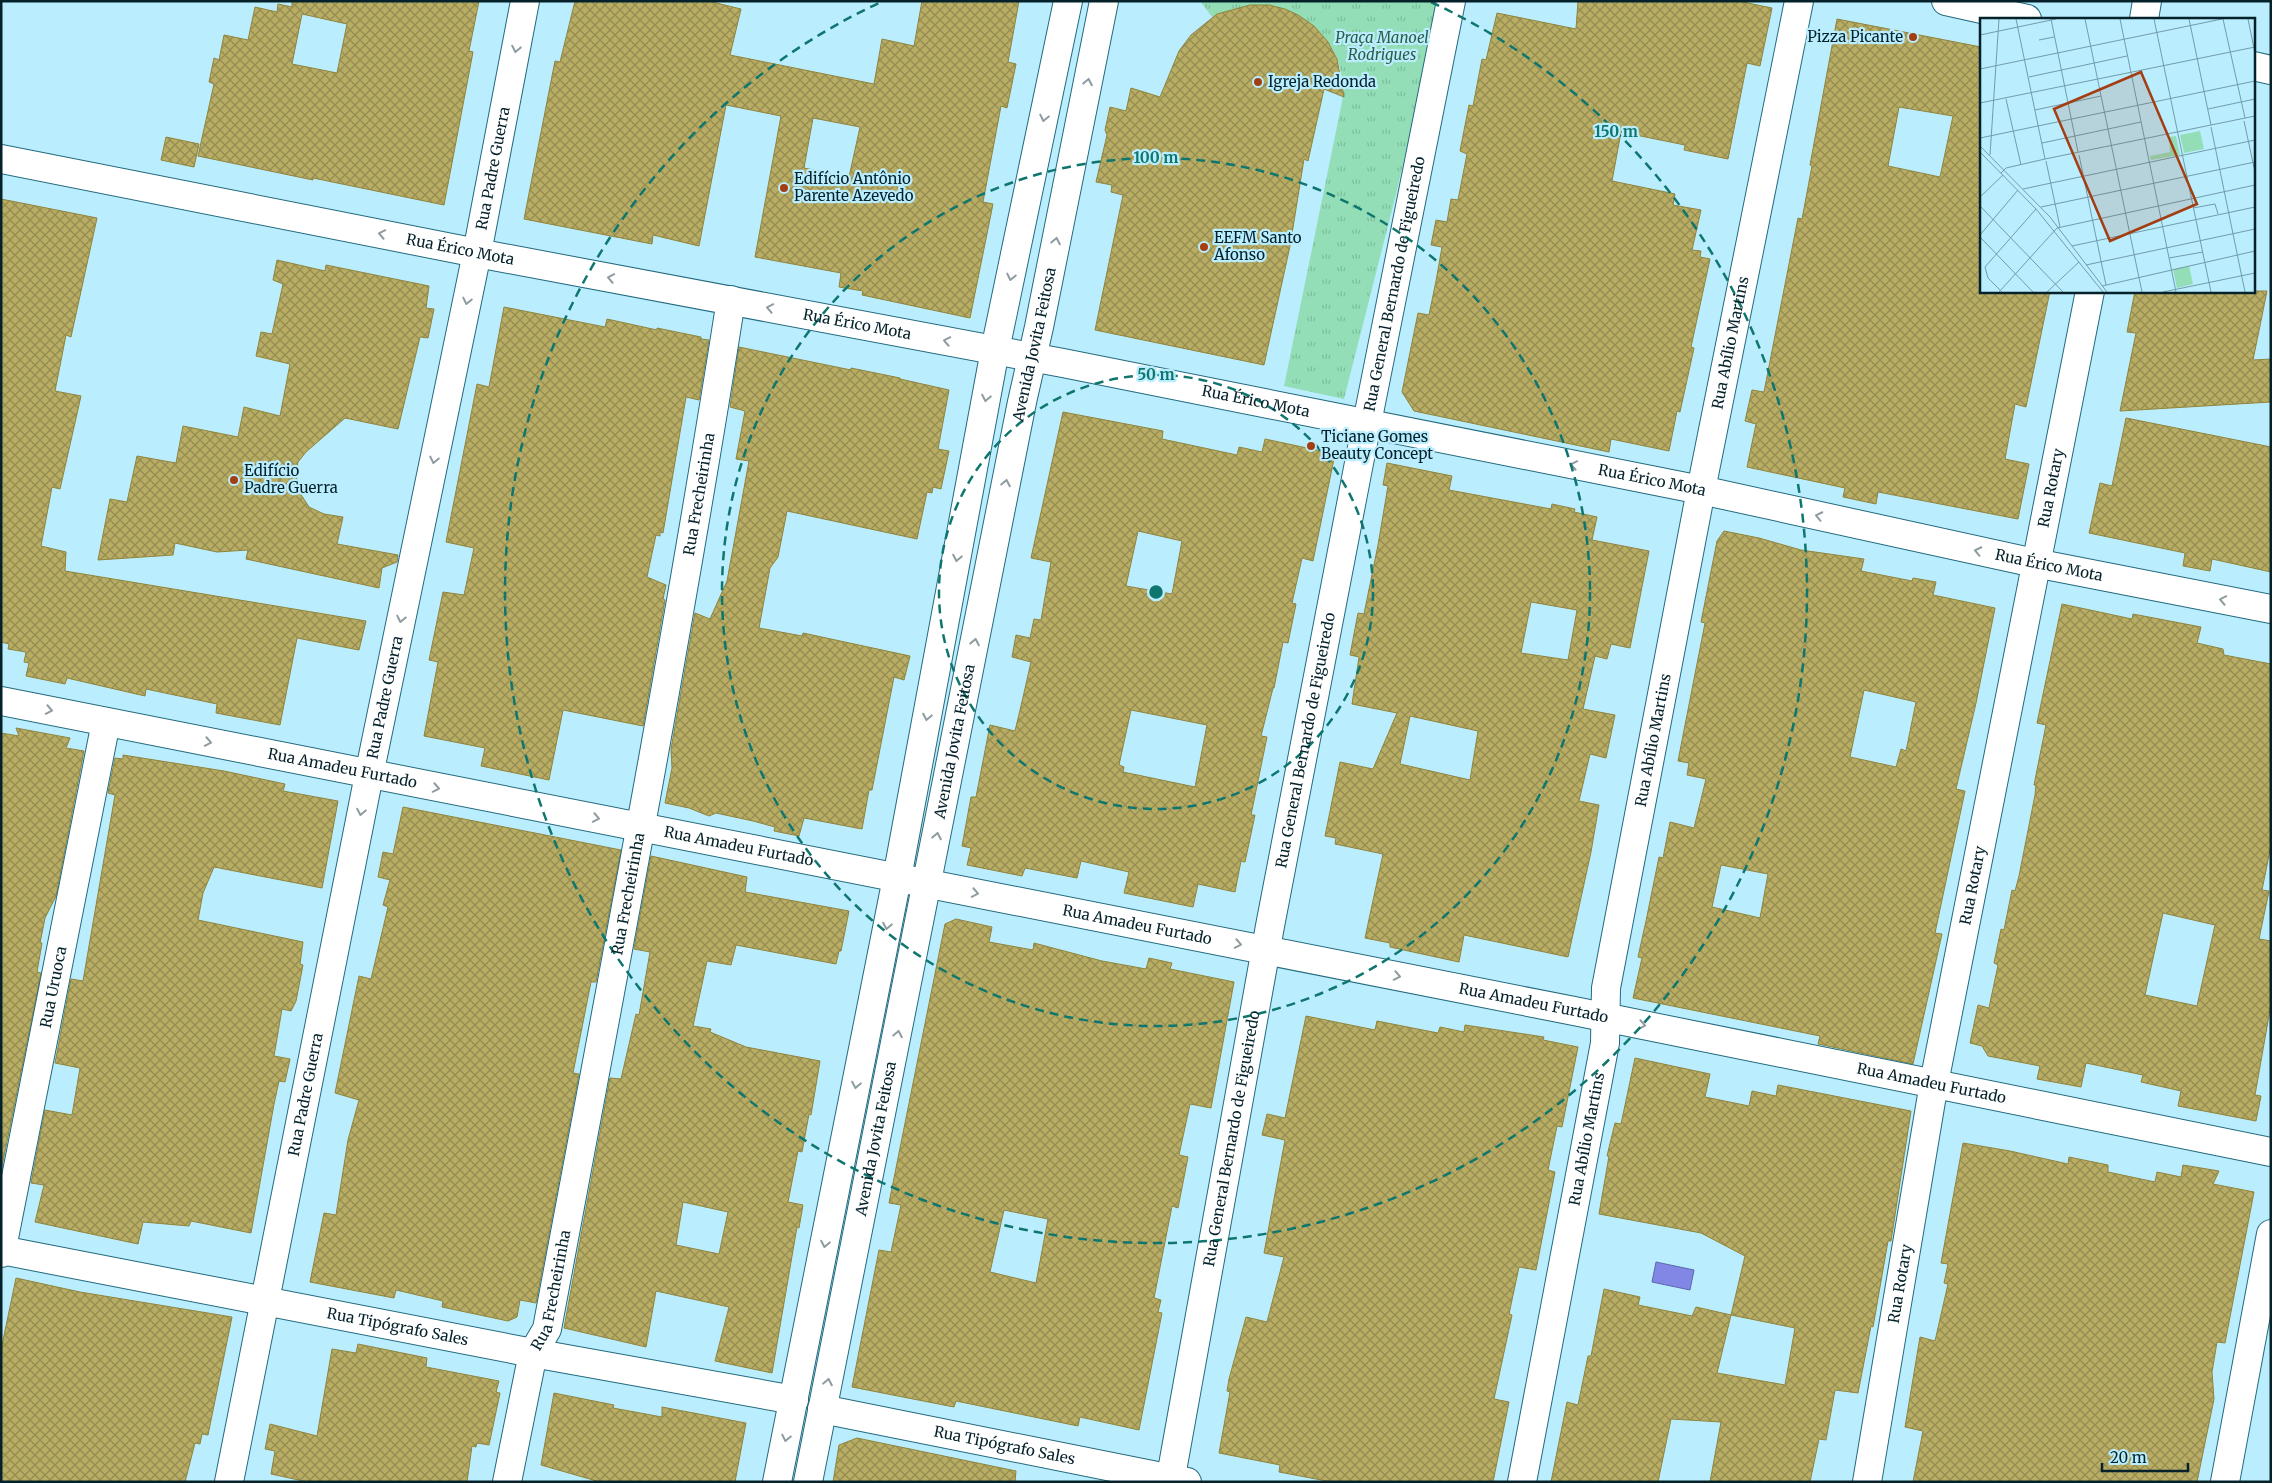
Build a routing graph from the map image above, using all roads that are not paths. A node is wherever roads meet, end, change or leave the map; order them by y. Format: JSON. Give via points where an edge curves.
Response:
{"nodes":[{"id":1,"x":525,"y":1,"type":"edge"},
{"id":2,"x":1068,"y":1,"type":"edge"},
{"id":3,"x":1104,"y":1,"type":"edge"},
{"id":4,"x":1450,"y":1,"type":"edge"},
{"id":5,"x":1799,"y":1,"type":"edge"},
{"id":6,"x":1946,"y":1,"type":"edge"},
{"id":7,"x":2148,"y":1,"type":"edge"},
{"id":8,"x":2022,"y":18,"type":"edge"},
{"id":9,"x":2144,"y":18,"type":"edge"},
{"id":10,"x":2254,"y":66,"type":"edge"},
{"id":11,"x":2271,"y":70,"type":"edge"},
{"id":12,"x":1,"y":159,"type":"edge"},
{"id":13,"x":477,"y":253,"type":"junction"},
{"id":14,"x":2090,"y":292,"type":"edge"},
{"id":15,"x":731,"y":300,"type":"junction"},
{"id":16,"x":995,"y":350,"type":"junction"},
{"id":17,"x":1032,"y":358,"type":"junction"},
{"id":18,"x":1367,"y":424,"type":"junction"},
{"id":19,"x":1701,"y":490,"type":"junction"},
{"id":20,"x":2035,"y":564,"type":"junction"},
{"id":21,"x":2271,"y":609,"type":"edge"},
{"id":22,"x":1,"y":701,"type":"edge"},
{"id":23,"x":106,"y":722,"type":"junction"},
{"id":24,"x":369,"y":775,"type":"junction"},
{"id":25,"x":641,"y":826,"type":"junction"},
{"id":26,"x":897,"y":878,"type":"junction"},
{"id":27,"x":927,"y":884,"type":"junction"},
{"id":28,"x":1266,"y":950,"type":"junction"},
{"id":29,"x":1607,"y":1018,"type":"junction"},
{"id":30,"x":1934,"y":1083,"type":"junction"},
{"id":31,"x":2271,"y":1152,"type":"edge"},
{"id":32,"x":2271,"y":1234,"type":"edge"},
{"id":33,"x":1,"y":1251,"type":"edge"},
{"id":34,"x":266,"y":1301,"type":"junction"},
{"id":35,"x":533,"y":1352,"type":"junction"},
{"id":36,"x":794,"y":1400,"type":"junction"},
{"id":37,"x":822,"y":1409,"type":"junction"},
{"id":38,"x":1176,"y":1480,"type":"edge"},
{"id":39,"x":229,"y":1482,"type":"edge"},
{"id":40,"x":507,"y":1482,"type":"edge"},
{"id":41,"x":777,"y":1482,"type":"edge"},
{"id":42,"x":808,"y":1482,"type":"edge"},
{"id":43,"x":1522,"y":1482,"type":"edge"},
{"id":44,"x":1867,"y":1482,"type":"edge"},
{"id":45,"x":2225,"y":1482,"type":"edge"}],
"edges":[{"from":1,"to":13,"type":"street","name":"Rua Padre Guerra","one_way":true},
{"from":2,"to":16,"type":"street","name":"Avenida Jovita Feitosa","one_way":true},
{"from":17,"to":3,"type":"street","name":"Avenida Jovita Feitosa","one_way":true},
{"from":4,"to":18,"type":"street","name":"Rua General Bernardo de Figueiredo"},
{"from":5,"to":19,"type":"street","name":"Rua Abílio Martins"},
{"from":6,"to":8,"type":"street"},
{"from":7,"to":9,"type":"street"},
{"from":10,"to":11,"type":"street"},
{"from":13,"to":12,"type":"street","name":"Rua Érico Mota","one_way":true},
{"from":15,"to":13,"type":"street","name":"Rua Érico Mota","one_way":true},
{"from":13,"to":24,"type":"street","name":"Rua Padre Guerra","one_way":true},
{"from":14,"to":20,"type":"street","name":"Rua Rotary"},
{"from":16,"to":15,"type":"street","name":"Rua Érico Mota","one_way":true},
{"from":15,"to":25,"type":"street","name":"Rua Frecheirinha","via":[[698,512]]},
{"from":16,"to":17,"type":"street","name":"Rua Érico Mota"},
{"from":16,"to":26,"type":"street","name":"Avenida Jovita Feitosa","one_way":true},
{"from":17,"to":18,"type":"street","name":"Rua Érico Mota"},
{"from":27,"to":17,"type":"street","name":"Avenida Jovita Feitosa","one_way":true},
{"from":19,"to":18,"type":"street","name":"Rua Érico Mota","one_way":true},
{"from":18,"to":28,"type":"street","name":"Rua General Bernardo de Figueiredo"},
{"from":20,"to":19,"type":"street","name":"Rua Érico Mota","one_way":true},
{"from":19,"to":29,"type":"street","name":"Rua Abílio Martins","via":[[1604,995]]},
{"from":21,"to":20,"type":"street","name":"Rua Érico Mota","one_way":true},
{"from":20,"to":30,"type":"street","name":"Rua Rotary","via":[[1996,778]]},
{"from":22,"to":23,"type":"street","name":"Rua Amadeu Furtado","one_way":true},
{"from":23,"to":24,"type":"street","name":"Rua Amadeu Furtado","one_way":true},
{"from":23,"to":33,"type":"street","name":"Rua Uruoca"},
{"from":24,"to":25,"type":"street","name":"Rua Amadeu Furtado","one_way":true},
{"from":24,"to":34,"type":"street","name":"Rua Padre Guerra","one_way":true},
{"from":25,"to":26,"type":"street","name":"Rua Amadeu Furtado"},
{"from":25,"to":35,"type":"street","name":"Rua Frecheirinha","via":[[547,1329]]},
{"from":26,"to":27,"type":"street","name":"Rua Amadeu Furtado"},
{"from":26,"to":36,"type":"street","name":"Avenida Jovita Feitosa","one_way":true},
{"from":27,"to":28,"type":"street","name":"Rua Amadeu Furtado","one_way":true},
{"from":37,"to":27,"type":"street","name":"Avenida Jovita Feitosa","one_way":true},
{"from":28,"to":29,"type":"street","name":"Rua Amadeu Furtado","one_way":true},
{"from":28,"to":38,"type":"street","name":"Rua General Bernardo de Figueiredo"},
{"from":29,"to":30,"type":"street","name":"Rua Amadeu Furtado","one_way":true},
{"from":29,"to":43,"type":"street","name":"Rua Abílio Martins","via":[[1605,1043]]},
{"from":30,"to":31,"type":"street","name":"Rua Amadeu Furtado"},
{"from":30,"to":44,"type":"street","name":"Rua Rotary"},
{"from":32,"to":45,"type":"street"},
{"from":33,"to":34,"type":"street","name":"Rua Tipógrafo Sales"},
{"from":34,"to":35,"type":"street","name":"Rua Tipógrafo Sales"},
{"from":34,"to":39,"type":"street","name":"Rua Padre Guerra"},
{"from":35,"to":36,"type":"street","name":"Rua Tipógrafo Sales"},
{"from":35,"to":40,"type":"street","name":"Rua Frecheirinha"},
{"from":36,"to":41,"type":"street","name":"Avenida Jovita Feitosa","one_way":true},
{"from":37,"to":38,"type":"street","name":"Rua Tipógrafo Sales"},
{"from":37,"to":42,"type":"street","name":"Avenida Jovita Feitosa"}]}
